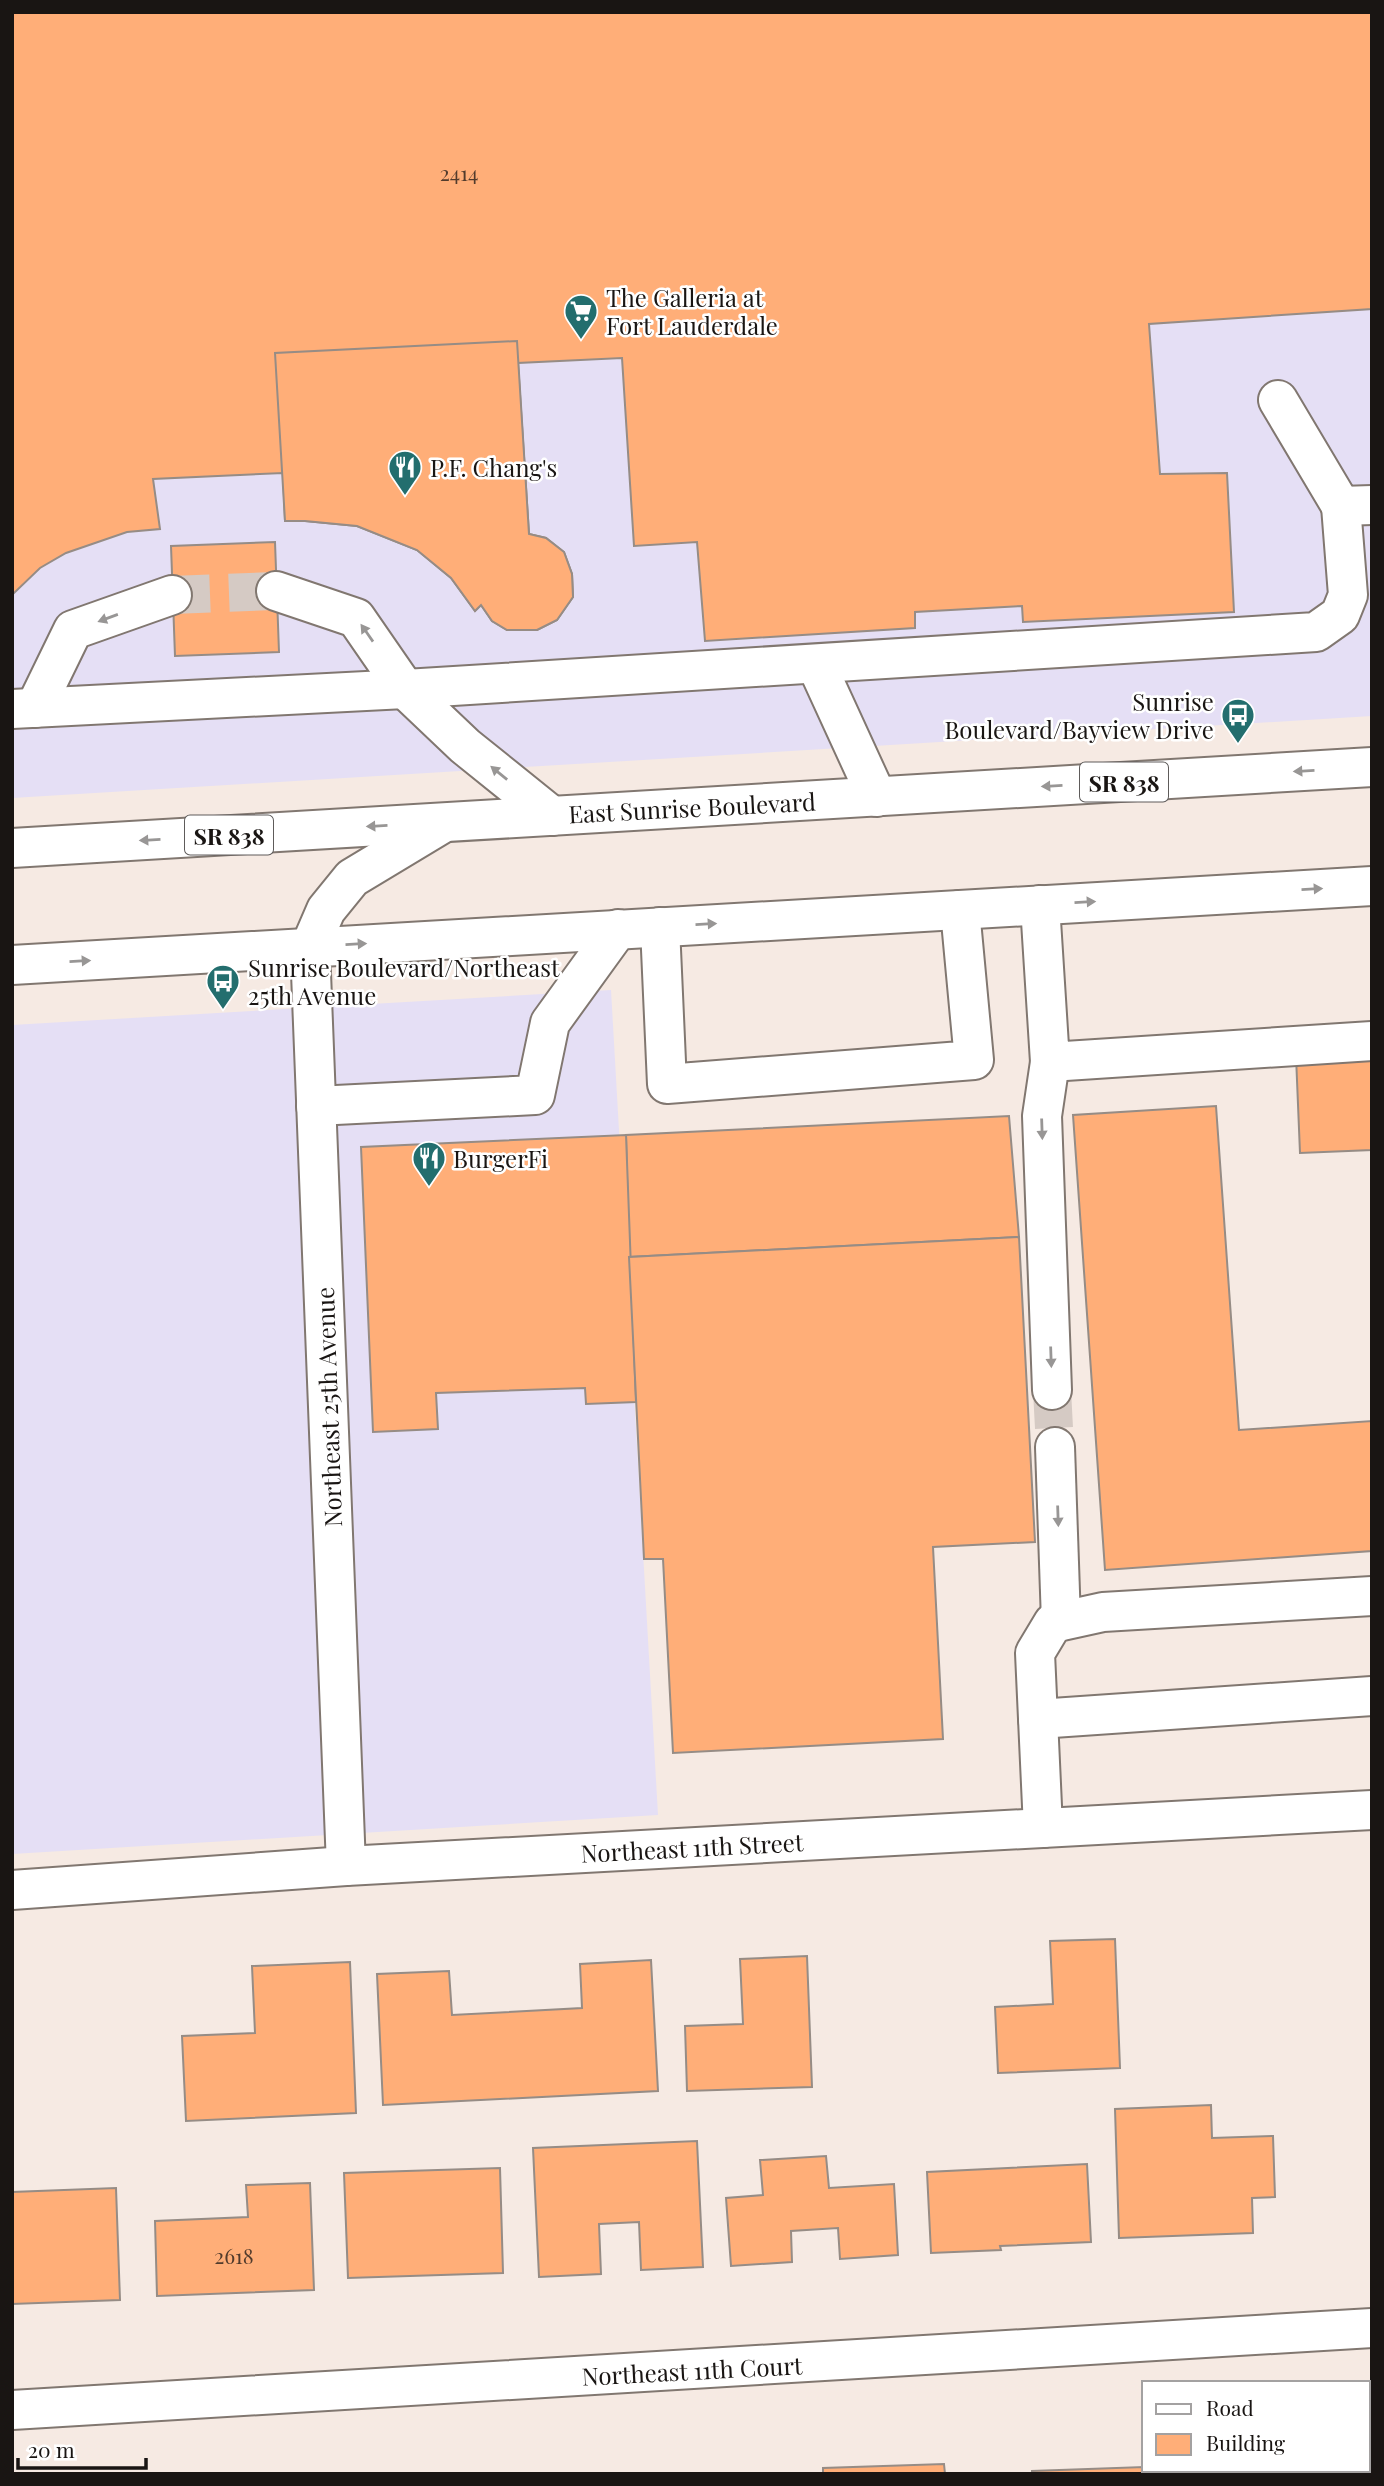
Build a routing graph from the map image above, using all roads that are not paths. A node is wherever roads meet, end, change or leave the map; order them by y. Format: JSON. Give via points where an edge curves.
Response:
{"nodes":[{"id":1,"x":1278,"y":400,"type":"dead end"},
{"id":2,"x":1357,"y":506,"type":"edge"},
{"id":3,"x":276,"y":592,"type":"tunnel mouth"},
{"id":4,"x":172,"y":595,"type":"tunnel mouth"},
{"id":5,"x":816,"y":664,"type":"junction"},
{"id":6,"x":405,"y":689,"type":"junction"},
{"id":7,"x":24,"y":709,"type":"edge"},
{"id":8,"x":1372,"y":767,"type":"edge"},
{"id":9,"x":877,"y":797,"type":"junction"},
{"id":10,"x":552,"y":816,"type":"junction"},
{"id":11,"x":445,"y":822,"type":"junction"},
{"id":12,"x":12,"y":848,"type":"edge"},
{"id":13,"x":1372,"y":886,"type":"edge"},
{"id":14,"x":1040,"y":905,"type":"junction"},
{"id":15,"x":960,"y":909,"type":"junction"},
{"id":16,"x":660,"y":927,"type":"junction"},
{"id":17,"x":618,"y":929,"type":"junction"},
{"id":18,"x":310,"y":947,"type":"junction"},
{"id":19,"x":12,"y":965,"type":"edge"},
{"id":20,"x":1372,"y":1041,"type":"edge"},
{"id":21,"x":1050,"y":1062,"type":"junction"},
{"id":22,"x":316,"y":1106,"type":"junction"},
{"id":23,"x":1052,"y":1390,"type":"tunnel mouth"},
{"id":24,"x":1055,"y":1447,"type":"tunnel mouth"},
{"id":25,"x":1372,"y":1596,"type":"edge"},
{"id":26,"x":1062,"y":1621,"type":"junction"},
{"id":27,"x":1372,"y":1696,"type":"edge"},
{"id":28,"x":1038,"y":1719,"type":"junction"},
{"id":29,"x":1372,"y":1810,"type":"edge"},
{"id":30,"x":1043,"y":1828,"type":"junction"},
{"id":31,"x":346,"y":1866,"type":"junction"},
{"id":32,"x":12,"y":1890,"type":"edge"},
{"id":33,"x":1372,"y":2329,"type":"edge"},
{"id":34,"x":12,"y":2410,"type":"edge"}],
"edges":[{"from":1,"to":2,"type":"street"},
{"from":2,"to":5,"type":"street","via":[[1348,595],[1340,615],[1316,632]]},
{"from":6,"to":3,"type":"street","one_way":true,"via":[[356,618]]},
{"from":4,"to":7,"type":"street","one_way":true,"via":[[73,630]]},
{"from":5,"to":6,"type":"street"},
{"from":5,"to":9,"type":"street"},
{"from":6,"to":7,"type":"street"},
{"from":10,"to":6,"type":"street","one_way":true,"via":[[465,746]]},
{"from":8,"to":9,"type":"street","name":"East Sunrise Boulevard","number":"SR 838","one_way":true},
{"from":9,"to":10,"type":"street","name":"East Sunrise Boulevard","number":"SR 838"},
{"from":10,"to":11,"type":"street","name":"East Sunrise Boulevard","number":"SR 838"},
{"from":11,"to":12,"type":"street","name":"East Sunrise Boulevard","number":"SR 838","one_way":true},
{"from":11,"to":18,"type":"street","via":[[352,878],[326,910]]},
{"from":14,"to":13,"type":"street","one_way":true},
{"from":14,"to":15,"type":"street"},
{"from":14,"to":21,"type":"street"},
{"from":16,"to":15,"type":"street","one_way":true},
{"from":15,"to":16,"type":"street","via":[[974,1060],[667,1084]]},
{"from":16,"to":17,"type":"street"},
{"from":18,"to":17,"type":"street","one_way":true},
{"from":17,"to":22,"type":"street","via":[[550,1023],[536,1095]]},
{"from":19,"to":18,"type":"street","one_way":true},
{"from":18,"to":22,"type":"street","name":"Northeast 25th Avenue"},
{"from":20,"to":21,"type":"street"},
{"from":21,"to":23,"type":"street","one_way":true,"via":[[1042,1116]]},
{"from":22,"to":31,"type":"street","name":"Northeast 25th Avenue"},
{"from":24,"to":26,"type":"street","one_way":true},
{"from":25,"to":26,"type":"street","via":[[1103,1612]]},
{"from":26,"to":28,"type":"street","via":[[1053,1623],[1035,1653]]},
{"from":27,"to":28,"type":"street"},
{"from":28,"to":30,"type":"street"},
{"from":29,"to":30,"type":"street","name":"Northeast 11th Street"},
{"from":30,"to":31,"type":"street","name":"Northeast 11th Street"},
{"from":31,"to":32,"type":"street","name":"Northeast 11th Street"},
{"from":33,"to":34,"type":"street","name":"Northeast 11th Court"}]}
